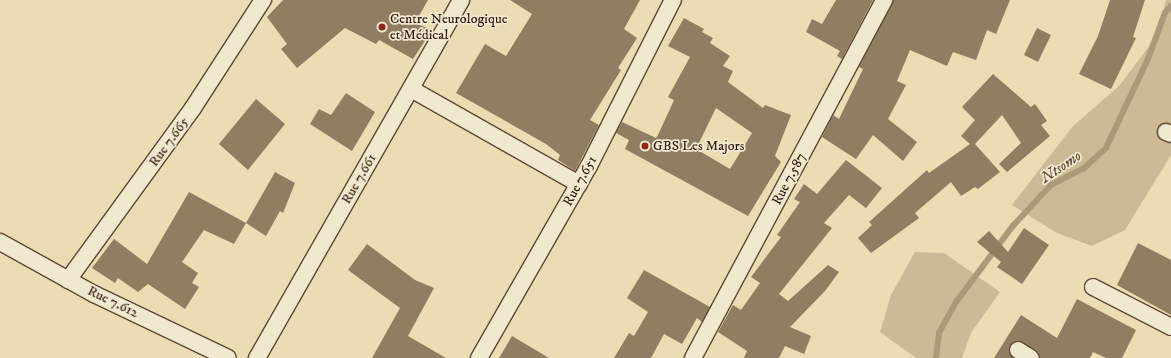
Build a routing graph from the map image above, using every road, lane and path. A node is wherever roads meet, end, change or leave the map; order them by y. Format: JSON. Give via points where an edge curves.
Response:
{"nodes":[{"id":1,"x":263,"y":0,"type":"edge"},
{"id":2,"x":461,"y":0,"type":"edge"},
{"id":3,"x":673,"y":0,"type":"edge"},
{"id":4,"x":884,"y":0,"type":"edge"},
{"id":5,"x":411,"y":89,"type":"junction"},
{"id":6,"x":579,"y":184,"type":"junction"},
{"id":7,"x":0,"y":242,"type":"edge"},
{"id":8,"x":68,"y":280,"type":"junction"},
{"id":9,"x":1093,"y":287,"type":"dead end"},
{"id":10,"x":1171,"y":327,"type":"edge"},
{"id":11,"x":1018,"y":350,"type":"dead end"},
{"id":12,"x":228,"y":358,"type":"edge"},
{"id":13,"x":257,"y":358,"type":"edge"},
{"id":14,"x":479,"y":358,"type":"edge"},
{"id":15,"x":693,"y":358,"type":"edge"},
{"id":16,"x":1031,"y":358,"type":"edge"}],
"edges":[{"from":1,"to":8,"type":"street","name":"Rue 7.665","via":[[193,108]]},
{"from":2,"to":5,"type":"street","name":"Rue 7.661"},
{"from":3,"to":6,"type":"street","name":"Rue 7.651"},
{"from":4,"to":15,"type":"street","name":"Rue 7.587"},
{"from":5,"to":6,"type":"street"},
{"from":5,"to":13,"type":"street","name":"Rue 7.661"},
{"from":6,"to":14,"type":"street","name":"Rue 7.651"},
{"from":7,"to":8,"type":"street","name":"Rue 7.612"},
{"from":8,"to":12,"type":"street","name":"Rue 7.612"},
{"from":9,"to":10,"type":"street"},
{"from":11,"to":16,"type":"street"}]}
